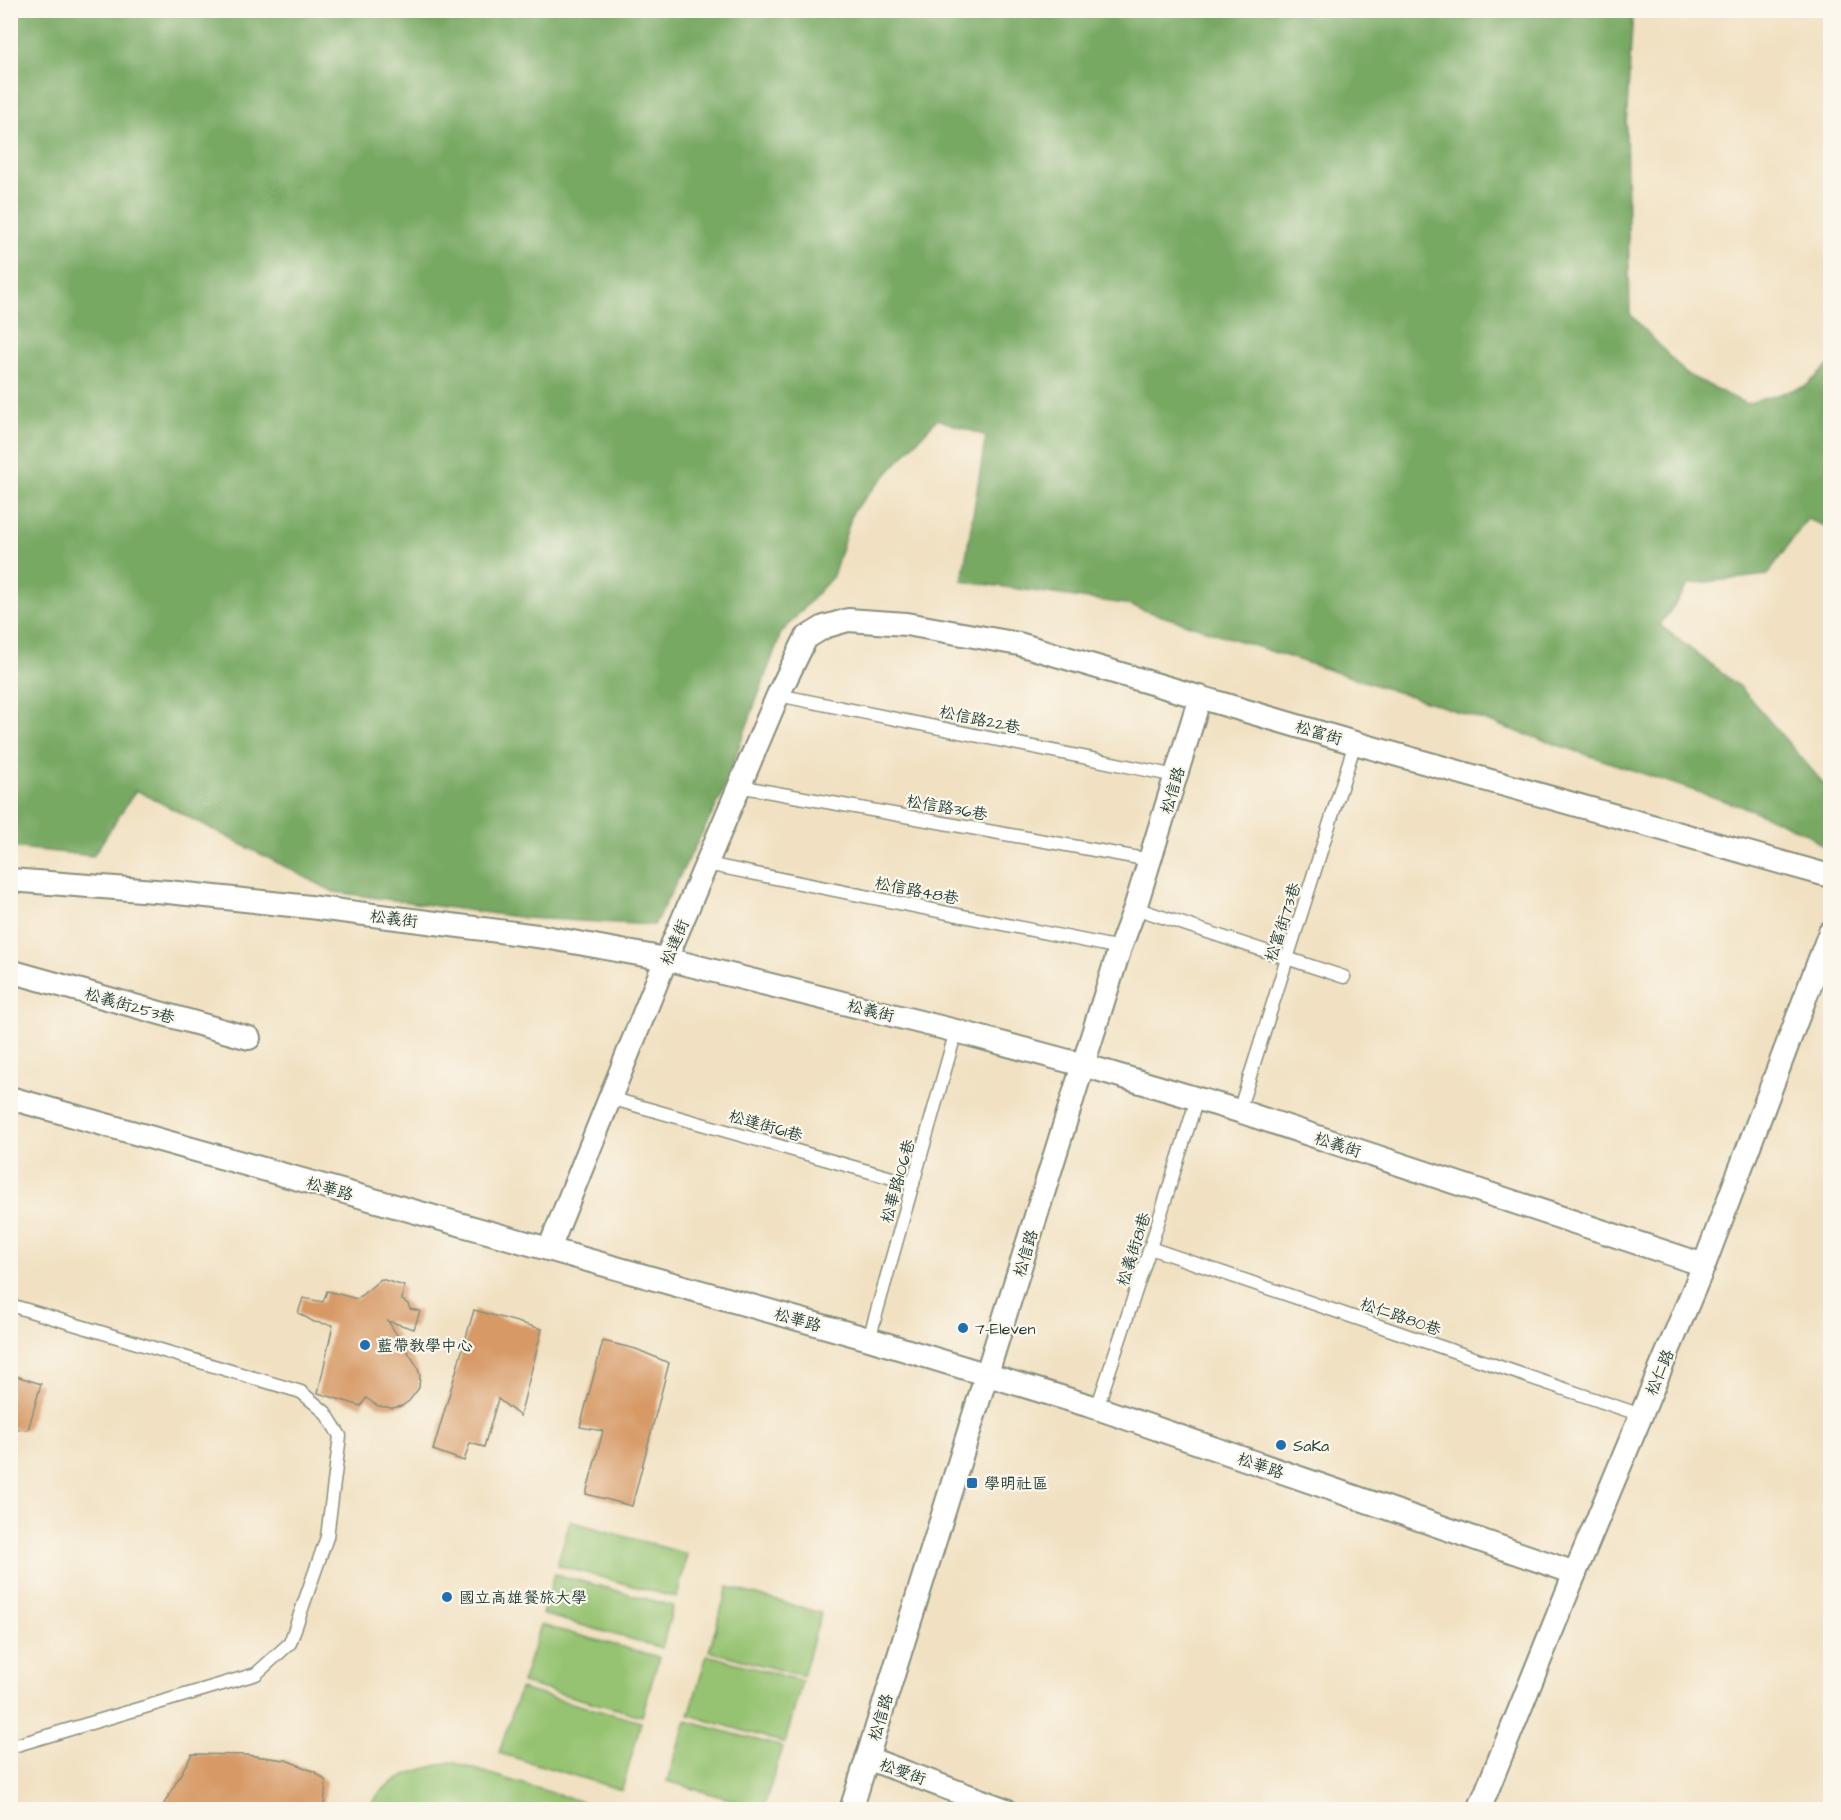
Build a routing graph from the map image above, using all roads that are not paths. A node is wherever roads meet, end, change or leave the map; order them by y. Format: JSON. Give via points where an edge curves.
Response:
{"nodes":[{"id":1,"x":806,"y":638,"type":"joint"},
{"id":2,"x":778,"y":695,"type":"junction"},
{"id":3,"x":1200,"y":697,"type":"junction"},
{"id":4,"x":1356,"y":743,"type":"junction"},
{"id":5,"x":1176,"y":776,"type":"junction"},
{"id":6,"x":738,"y":786,"type":"junction"},
{"id":7,"x":1150,"y":860,"type":"junction"},
{"id":8,"x":707,"y":864,"type":"junction"},
{"id":9,"x":1830,"y":876,"type":"edge"},
{"id":10,"x":10,"y":880,"type":"edge"},
{"id":11,"x":1135,"y":908,"type":"junction"},
{"id":12,"x":1830,"y":932,"type":"edge"},
{"id":13,"x":1120,"y":948,"type":"junction"},
{"id":14,"x":666,"y":959,"type":"junction"},
{"id":15,"x":1287,"y":959,"type":"junction"},
{"id":16,"x":10,"y":971,"type":"edge"},
{"id":17,"x":1344,"y":977,"type":"dead end"},
{"id":18,"x":956,"y":1031,"type":"junction"},
{"id":19,"x":249,"y":1038,"type":"dead end"},
{"id":20,"x":1083,"y":1065,"type":"junction"},
{"id":21,"x":10,"y":1098,"type":"edge"},
{"id":22,"x":610,"y":1098,"type":"junction"},
{"id":23,"x":1197,"y":1099,"type":"junction"},
{"id":24,"x":1239,"y":1111,"type":"junction"},
{"id":25,"x":913,"y":1184,"type":"junction"},
{"id":26,"x":1150,"y":1248,"type":"junction"},
{"id":27,"x":549,"y":1249,"type":"junction"},
{"id":28,"x":1704,"y":1265,"type":"junction"},
{"id":29,"x":10,"y":1305,"type":"edge"},
{"id":30,"x":869,"y":1339,"type":"junction"},
{"id":31,"x":987,"y":1375,"type":"junction"},
{"id":32,"x":1098,"y":1408,"type":"junction"},
{"id":33,"x":1641,"y":1415,"type":"junction"},
{"id":34,"x":1575,"y":1573,"type":"junction"},
{"id":35,"x":10,"y":1747,"type":"edge"},
{"id":36,"x":867,"y":1758,"type":"junction"},
{"id":37,"x":851,"y":1809,"type":"edge"},
{"id":38,"x":1006,"y":1809,"type":"edge"},
{"id":39,"x":1479,"y":1809,"type":"edge"}],
"edges":[{"from":1,"to":2,"type":"street","name":"松達街"},
{"from":1,"to":3,"type":"street","name":"松富街","via":[[824,627],[848,620],[906,624],[1019,644]]},
{"from":2,"to":5,"type":"lane","name":"松信路22巷"},
{"from":2,"to":6,"type":"street","name":"松達街"},
{"from":3,"to":4,"type":"street","name":"松富街"},
{"from":3,"to":5,"type":"street","name":"松信路"},
{"from":4,"to":9,"type":"street","name":"松富街"},
{"from":4,"to":15,"type":"lane","name":"松富街73巷"},
{"from":5,"to":7,"type":"street","name":"松信路"},
{"from":6,"to":7,"type":"lane","name":"松信路36巷"},
{"from":6,"to":8,"type":"street","name":"松達街"},
{"from":7,"to":11,"type":"street","name":"松信路"},
{"from":8,"to":13,"type":"lane","name":"松信路48巷"},
{"from":8,"to":14,"type":"street","name":"松達街"},
{"from":10,"to":14,"type":"street","name":"松義街","via":[[310,907],[545,937]]},
{"from":11,"to":13,"type":"street","name":"松信路"},
{"from":11,"to":15,"type":"lane"},
{"from":12,"to":28,"type":"street","name":"松仁路"},
{"from":13,"to":20,"type":"street","name":"松信路"},
{"from":14,"to":18,"type":"street","name":"松義街"},
{"from":14,"to":22,"type":"street","name":"松達街"},
{"from":15,"to":17,"type":"lane"},
{"from":15,"to":24,"type":"lane","name":"松富街73巷"},
{"from":16,"to":19,"type":"street","name":"松義街253巷"},
{"from":18,"to":20,"type":"street","name":"松義街"},
{"from":18,"to":25,"type":"lane","name":"松華路106巷"},
{"from":20,"to":23,"type":"street","name":"松義街"},
{"from":20,"to":31,"type":"street","name":"松信路"},
{"from":21,"to":27,"type":"street","name":"松華路"},
{"from":22,"to":25,"type":"lane","name":"松達街61巷"},
{"from":22,"to":27,"type":"street","name":"松達街"},
{"from":23,"to":24,"type":"street","name":"松義街"},
{"from":23,"to":26,"type":"lane","name":"松義街81巷"},
{"from":24,"to":28,"type":"street","name":"松義街"},
{"from":25,"to":30,"type":"lane","name":"松華路106巷"},
{"from":26,"to":32,"type":"lane","name":"松義街81巷"},
{"from":26,"to":33,"type":"lane","name":"松仁路80巷"},
{"from":27,"to":30,"type":"street","name":"松華路"},
{"from":28,"to":33,"type":"street","name":"松仁路"},
{"from":29,"to":35,"type":"lane","via":[[301,1392],[325,1412],[340,1436],[327,1537],[290,1642],[256,1674]]},
{"from":30,"to":31,"type":"street","name":"松華路"},
{"from":31,"to":32,"type":"street","name":"松華路"},
{"from":31,"to":36,"type":"street","name":"松信路"},
{"from":32,"to":34,"type":"street","name":"松華路"},
{"from":33,"to":34,"type":"street","name":"松仁路"},
{"from":34,"to":39,"type":"street","name":"松仁路"},
{"from":36,"to":37,"type":"street","name":"松信路"},
{"from":36,"to":38,"type":"street","name":"松愛街"}]}
